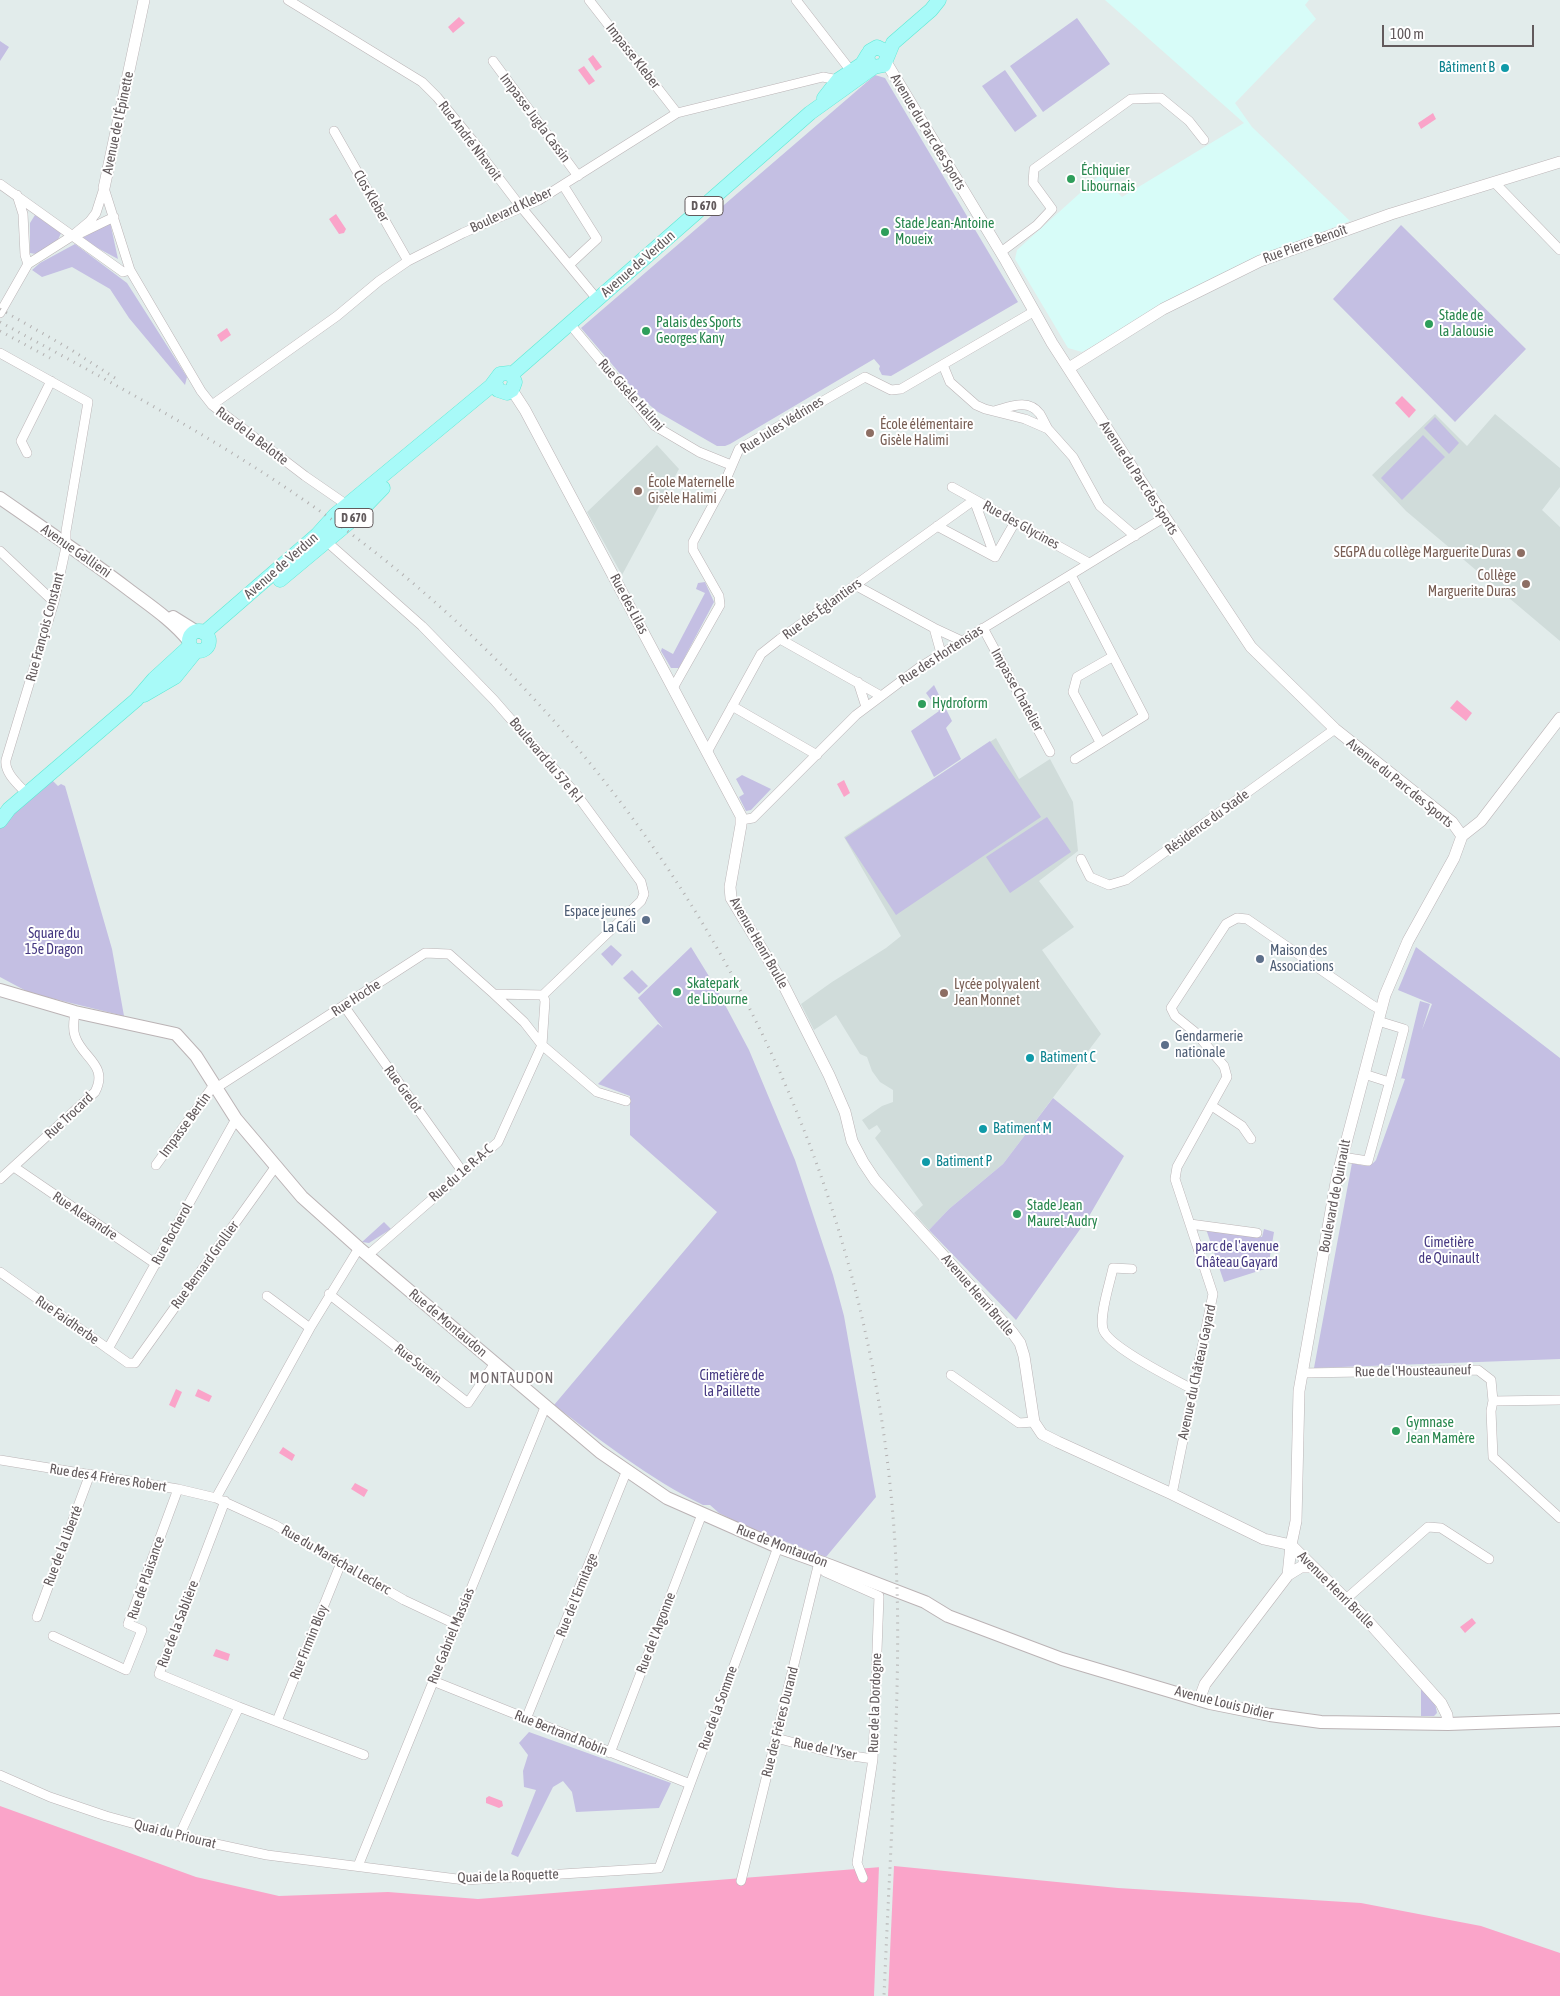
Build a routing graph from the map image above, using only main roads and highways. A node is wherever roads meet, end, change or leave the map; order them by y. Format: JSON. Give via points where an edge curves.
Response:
{"nodes":[{"id":1,"x":930,"y":0,"type":"edge"},
{"id":2,"x":939,"y":0,"type":"edge"},
{"id":3,"x":879,"y":57,"type":"junction"},
{"id":4,"x":810,"y":114,"type":"junction"},
{"id":5,"x":503,"y":388,"type":"junction"},
{"id":6,"x":0,"y":498,"type":"edge"},
{"id":7,"x":197,"y":640,"type":"junction"},
{"id":8,"x":5,"y":811,"type":"edge"},
{"id":9,"x":0,"y":821,"type":"edge"},
{"id":10,"x":0,"y":982,"type":"edge"},
{"id":11,"x":0,"y":990,"type":"edge"},
{"id":12,"x":33,"y":1000,"type":"junction"},
{"id":13,"x":905,"y":1595,"type":"joint"},
{"id":14,"x":1560,"y":1720,"type":"edge"}],
"edges":[{"from":1,"to":3,"type":"main road","number":"D 670"},
{"from":2,"to":3,"type":"main road","number":"D 670"},
{"from":3,"to":4,"type":"main road","name":"Avenue de Verdun","number":"D 670"},
{"from":3,"to":4,"type":"main road","name":"Avenue de Verdun","number":"D 670","via":[[838,80]]},
{"from":4,"to":5,"type":"main road","name":"Avenue de Verdun","number":"D 670","via":[[511,375],[515,382]]},
{"from":5,"to":7,"type":"main road","name":"Avenue de Verdun","number":"D 670","via":[[413,459],[352,520]]},
{"from":5,"to":7,"type":"main road","name":"Avenue de Verdun","number":"D 670","via":[[334,515],[317,535]]},
{"from":6,"to":7,"type":"main road","name":"Avenue Gallieni","via":[[66,542],[151,606],[184,623]]},
{"from":7,"to":8,"type":"main road","name":"Avenue de Verdun","number":"D 670","via":[[175,677],[136,700]]},
{"from":8,"to":9,"type":"main road","number":"D 670"},
{"from":10,"to":12,"type":"main road"},
{"from":11,"to":12,"type":"main road"},
{"from":12,"to":13,"type":"main road","name":"Rue de Montaudon","via":[[176,1034],[196,1056],[236,1119],[302,1197],[600,1452],[668,1498],[702,1514],[881,1591]]},
{"from":13,"to":14,"type":"main road","name":"Avenue Louis Didier","via":[[948,1616],[1062,1658],[1199,1700],[1270,1715],[1321,1722],[1448,1724]]}]}
